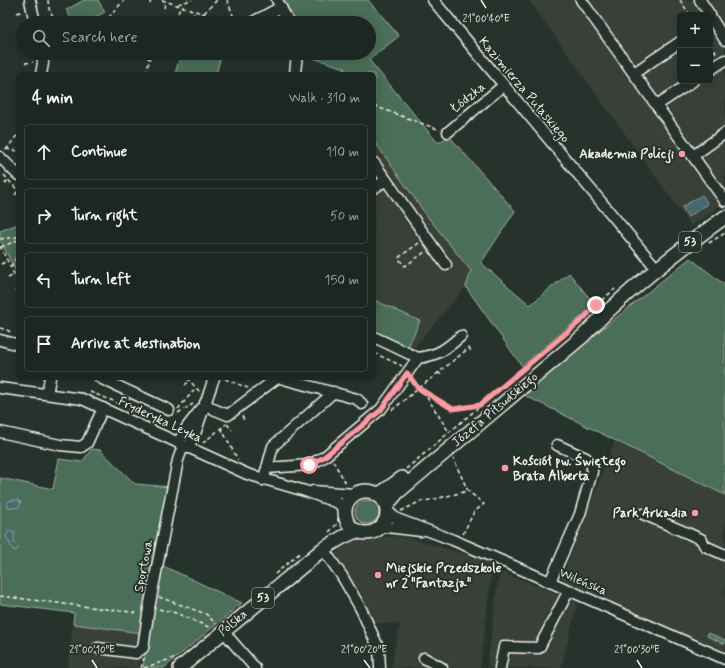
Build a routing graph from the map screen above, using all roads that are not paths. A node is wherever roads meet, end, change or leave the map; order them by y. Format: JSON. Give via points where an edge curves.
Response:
{"nodes":[{"id":1,"x":30,"y":0,"type":"edge"},
{"id":2,"x":433,"y":0,"type":"edge"},
{"id":3,"x":581,"y":0,"type":"edge"},
{"id":4,"x":700,"y":0,"type":"edge"},
{"id":5,"x":279,"y":3,"type":"edge"},
{"id":6,"x":707,"y":12,"type":"edge"},
{"id":7,"x":33,"y":16,"type":"edge"},
{"id":8,"x":261,"y":16,"type":"edge"},
{"id":9,"x":286,"y":16,"type":"edge"},
{"id":10,"x":713,"y":21,"type":"edge"},
{"id":11,"x":725,"y":40,"type":"edge"},
{"id":12,"x":677,"y":44,"type":"edge"},
{"id":13,"x":43,"y":60,"type":"edge"},
{"id":14,"x":296,"y":60,"type":"edge"},
{"id":15,"x":725,"y":60,"type":"edge"},
{"id":16,"x":713,"y":68,"type":"edge"},
{"id":17,"x":41,"y":72,"type":"edge"},
{"id":18,"x":295,"y":72,"type":"edge"},
{"id":19,"x":634,"y":73,"type":"junction"},
{"id":20,"x":688,"y":84,"type":"edge"},
{"id":21,"x":504,"y":86,"type":"junction"},
{"id":22,"x":657,"y":105,"type":"junction"},
{"id":23,"x":448,"y":132,"type":"road end"},
{"id":24,"x":725,"y":133,"type":"edge"},
{"id":25,"x":3,"y":153,"type":"edge"},
{"id":26,"x":693,"y":156,"type":"junction"},
{"id":27,"x":376,"y":166,"type":"edge"},
{"id":28,"x":16,"y":172,"type":"edge"},
{"id":29,"x":386,"y":180,"type":"junction"},
{"id":30,"x":376,"y":187,"type":"edge"},
{"id":31,"x":725,"y":201,"type":"edge"},
{"id":32,"x":725,"y":217,"type":"edge"},
{"id":33,"x":446,"y":265,"type":"dead end"},
{"id":34,"x":657,"y":270,"type":"junction"},
{"id":35,"x":604,"y":313,"type":"junction"},
{"id":36,"x":461,"y":336,"type":"dead end"},
{"id":37,"x":376,"y":338,"type":"edge"},
{"id":38,"x":0,"y":340,"type":"edge"},
{"id":39,"x":16,"y":344,"type":"dead end"},
{"id":40,"x":418,"y":358,"type":"junction"},
{"id":41,"x":50,"y":380,"type":"edge"},
{"id":42,"x":104,"y":380,"type":"edge"},
{"id":43,"x":213,"y":380,"type":"edge"},
{"id":44,"x":274,"y":380,"type":"edge"},
{"id":45,"x":288,"y":380,"type":"edge"},
{"id":46,"x":0,"y":388,"type":"edge"},
{"id":47,"x":334,"y":392,"type":"junction"},
{"id":48,"x":47,"y":394,"type":"junction"},
{"id":49,"x":201,"y":400,"type":"junction"},
{"id":50,"x":362,"y":404,"type":"dead end"},
{"id":51,"x":103,"y":408,"type":"junction"},
{"id":52,"x":171,"y":414,"type":"road end"},
{"id":53,"x":0,"y":432,"type":"edge"},
{"id":54,"x":557,"y":445,"type":"dead end"},
{"id":55,"x":183,"y":446,"type":"junction"},
{"id":56,"x":267,"y":468,"type":"junction"},
{"id":57,"x":263,"y":480,"type":"junction"},
{"id":58,"x":354,"y":490,"type":"junction"},
{"id":59,"x":375,"y":490,"type":"junction"},
{"id":60,"x":305,"y":491,"type":"junction"},
{"id":61,"x":391,"y":510,"type":"junction"},
{"id":62,"x":643,"y":514,"type":"dead end"},
{"id":63,"x":346,"y":515,"type":"junction"},
{"id":64,"x":379,"y":528,"type":"junction"},
{"id":65,"x":356,"y":531,"type":"junction"},
{"id":66,"x":430,"y":531,"type":"junction"},
{"id":67,"x":323,"y":549,"type":"junction"},
{"id":68,"x":725,"y":554,"type":"edge"},
{"id":69,"x":550,"y":582,"type":"junction"},
{"id":70,"x":569,"y":590,"type":"junction"},
{"id":71,"x":219,"y":629,"type":"junction"},
{"id":72,"x":98,"y":648,"type":"dead end"},
{"id":73,"x":424,"y":658,"type":"dead end"},
{"id":74,"x":725,"y":659,"type":"edge"},
{"id":75,"x":180,"y":668,"type":"edge"},
{"id":76,"x":255,"y":668,"type":"edge"},
{"id":77,"x":380,"y":668,"type":"edge"},
{"id":78,"x":442,"y":668,"type":"edge"},
{"id":79,"x":500,"y":668,"type":"edge"}],
"edges":[{"from":1,"to":7,"type":"street"},
{"from":2,"to":21,"type":"street","name":"Kazimierza Pułaskiego"},
{"from":3,"to":19,"type":"street"},
{"from":4,"to":6,"type":"street"},
{"from":5,"to":8,"type":"street"},
{"from":5,"to":9,"type":"street"},
{"from":10,"to":11,"type":"street"},
{"from":12,"to":19,"type":"street"},
{"from":13,"to":17,"type":"street"},
{"from":14,"to":18,"type":"street"},
{"from":15,"to":16,"type":"street"},
{"from":19,"to":22,"type":"street"},
{"from":20,"to":22,"type":"street"},
{"from":21,"to":23,"type":"street","name":"Łódzka"},
{"from":21,"to":34,"type":"street","name":"Kazimierza Pułaskiego"},
{"from":22,"to":26,"type":"street"},
{"from":24,"to":26,"type":"street"},
{"from":25,"to":28,"type":"street"},
{"from":26,"to":31,"type":"street"},
{"from":27,"to":29,"type":"street"},
{"from":29,"to":30,"type":"street"},
{"from":29,"to":33,"type":"street"},
{"from":32,"to":34,"type":"main road","name":"Józefa Piłsudskiego","number":"53"},
{"from":34,"to":35,"type":"main road","name":"Józefa Piłsudskiego","number":"53"},
{"from":35,"to":59,"type":"main road","name":"Józefa Piłsudskiego","number":"53","via":[[578,330],[392,486]]},
{"from":35,"to":61,"type":"main road","name":"Józefa Piłsudskiego","number":"53","via":[[583,336],[397,493],[390,500]]},
{"from":36,"to":40,"type":"street","via":[[432,356]]},
{"from":37,"to":40,"type":"street"},
{"from":38,"to":39,"type":"street"},
{"from":40,"to":56,"type":"street","via":[[381,410],[324,457],[309,465]]},
{"from":41,"to":48,"type":"street"},
{"from":42,"to":52,"type":"street"},
{"from":43,"to":49,"type":"street"},
{"from":44,"to":49,"type":"street","via":[[228,415],[212,409]]},
{"from":45,"to":47,"type":"street"},
{"from":46,"to":48,"type":"street","name":"Fryderyka Leyka"},
{"from":47,"to":50,"type":"street","via":[[357,399]]},
{"from":47,"to":56,"type":"street","via":[[274,446]]},
{"from":48,"to":51,"type":"street","name":"Fryderyka Leyka","via":[[82,399]]},
{"from":49,"to":55,"type":"street","name":"Sportowa","via":[[187,427]]},
{"from":51,"to":53,"type":"street","via":[[87,443],[81,447],[60,446]]},
{"from":51,"to":55,"type":"street","name":"Fryderyka Leyka"},
{"from":54,"to":69,"type":"street","via":[[586,458],[592,464],[592,472],[580,514]]},
{"from":55,"to":57,"type":"street","name":"Fryderyka Leyka"},
{"from":55,"to":72,"type":"street","name":"Sportowa","via":[[178,460],[143,648],[136,653]]},
{"from":56,"to":57,"type":"street"},
{"from":57,"to":60,"type":"street","name":"Fryderyka Leyka"},
{"from":58,"to":59,"type":"main road"},
{"from":58,"to":60,"type":"street","name":"Fryderyka Leyka","via":[[347,494]]},
{"from":58,"to":63,"type":"main road","number":"53","via":[[348,501]]},
{"from":59,"to":61,"type":"main road"},
{"from":60,"to":63,"type":"street","name":"Fryderyka Leyka","via":[[338,503]]},
{"from":61,"to":64,"type":"main road","number":"53"},
{"from":61,"to":66,"type":"street","name":"Wileńska","via":[[397,518]]},
{"from":62,"to":68,"type":"street","via":[[701,539],[704,546]]},
{"from":63,"to":65,"type":"main road","via":[[349,524]]},
{"from":63,"to":67,"type":"main road","name":"Polska","number":"53"},
{"from":64,"to":65,"type":"main road","number":"53","via":[[369,533]]},
{"from":64,"to":66,"type":"street","name":"Wileńska"},
{"from":65,"to":67,"type":"main road","name":"Polska","number":"53"},
{"from":66,"to":69,"type":"street","name":"Wileńska"},
{"from":67,"to":71,"type":"main road","name":"Polska","number":"53"},
{"from":67,"to":77,"type":"street","via":[[361,609],[379,649]]},
{"from":69,"to":70,"type":"street","name":"Wileńska"},
{"from":70,"to":74,"type":"street","name":"Wileńska"},
{"from":70,"to":79,"type":"street","via":[[539,648],[504,647]]},
{"from":71,"to":75,"type":"main road","name":"Polska","number":"53"},
{"from":71,"to":76,"type":"street"},
{"from":73,"to":78,"type":"street"}]}
